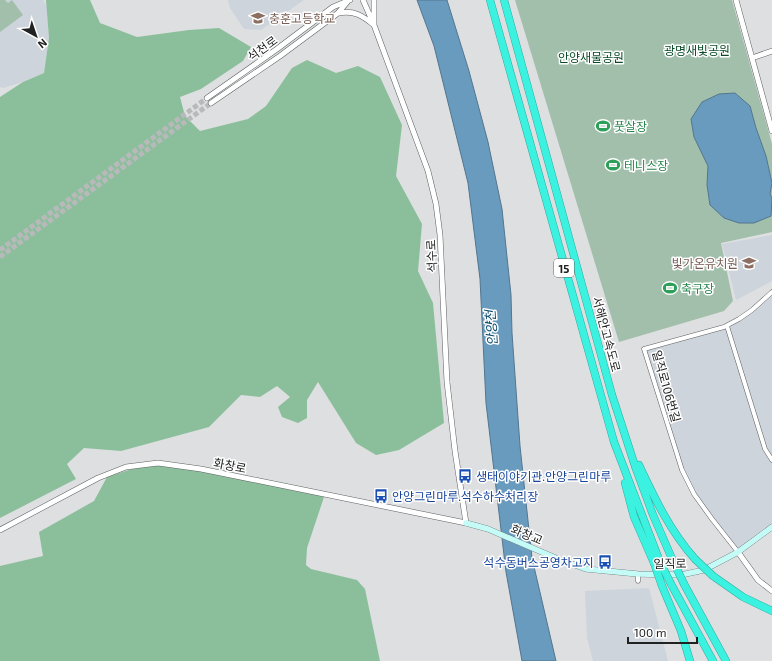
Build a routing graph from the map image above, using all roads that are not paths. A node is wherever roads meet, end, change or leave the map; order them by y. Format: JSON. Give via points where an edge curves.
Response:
{"nodes":[{"id":1,"x":338,"y":0,"type":"edge"},
{"id":2,"x":363,"y":0,"type":"edge"},
{"id":3,"x":374,"y":0,"type":"edge"},
{"id":4,"x":490,"y":0,"type":"edge"},
{"id":5,"x":504,"y":0,"type":"edge"},
{"id":6,"x":736,"y":0,"type":"edge"},
{"id":7,"x":349,"y":1,"type":"edge"},
{"id":8,"x":333,"y":7,"type":"junction"},
{"id":9,"x":338,"y":13,"type":"junction"},
{"id":10,"x":374,"y":25,"type":"junction"},
{"id":11,"x":772,"y":51,"type":"edge"},
{"id":12,"x":752,"y":58,"type":"junction"},
{"id":13,"x":207,"y":98,"type":"tunnel mouth"},
{"id":14,"x":211,"y":103,"type":"tunnel mouth"},
{"id":15,"x":772,"y":131,"type":"edge"},
{"id":16,"x":772,"y":292,"type":"edge"},
{"id":17,"x":727,"y":326,"type":"junction"},
{"id":18,"x":626,"y":436,"type":"junction"},
{"id":19,"x":772,"y":460,"type":"edge"},
{"id":20,"x":466,"y":523,"type":"junction"},
{"id":21,"x":772,"y":528,"type":"edge"},
{"id":22,"x":0,"y":530,"type":"edge"},
{"id":23,"x":738,"y":552,"type":"junction"},
{"id":24,"x":558,"y":559,"type":"joint"},
{"id":25,"x":657,"y":563,"type":"junction"},
{"id":26,"x":638,"y":574,"type":"junction"},
{"id":27,"x":638,"y":581,"type":"dead end"},
{"id":28,"x":772,"y":591,"type":"edge"},
{"id":29,"x":743,"y":597,"type":"junction"},
{"id":30,"x":772,"y":611,"type":"edge"},
{"id":31,"x":772,"y":616,"type":"edge"},
{"id":32,"x":690,"y":661,"type":"edge"},
{"id":33,"x":713,"y":661,"type":"edge"},
{"id":34,"x":726,"y":661,"type":"edge"}],
"edges":[{"from":1,"to":8,"type":"street"},
{"from":2,"to":10,"type":"street","name":"석수로"},
{"from":3,"to":10,"type":"street"},
{"from":4,"to":25,"type":"highway","name":"서해안고속도로","number":"15","via":[[614,442]]},
{"from":5,"to":18,"type":"highway","name":"서해안고속도로","number":"15","via":[[612,395]]},
{"from":6,"to":12,"type":"street"},
{"from":7,"to":8,"type":"street","name":"석천로"},
{"from":7,"to":9,"type":"street","name":"석천로"},
{"from":8,"to":13,"type":"street","name":"석천로"},
{"from":9,"to":10,"type":"street","via":[[356,13]]},
{"from":9,"to":14,"type":"street","name":"석천로"},
{"from":10,"to":20,"type":"street","name":"석수로","via":[[428,171],[436,204],[440,235],[447,382]]},
{"from":11,"to":12,"type":"street"},
{"from":12,"to":15,"type":"street"},
{"from":16,"to":17,"type":"street","name":"일직로106번길","via":[[752,310]]},
{"from":17,"to":19,"type":"street","via":[[765,448]]},
{"from":17,"to":23,"type":"street","name":"일직로106번길","via":[[644,349],[682,470],[694,494]]},
{"from":18,"to":29,"type":"highway","bridge":true,"via":[[672,531],[713,576]]},
{"from":18,"to":34,"type":"highway","name":"서해안고속도로","number":"15","bridge":true,"via":[[653,515],[673,561]]},
{"from":20,"to":22,"type":"street","name":"화창로","via":[[201,469],[158,463],[126,467],[98,478]]},
{"from":20,"to":24,"type":"main road","name":"화창교","via":[[488,529]]},
{"from":21,"to":23,"type":"main road","name":"일직로"},
{"from":23,"to":26,"type":"main road","name":"일직로","via":[[693,573]]},
{"from":23,"to":28,"type":"street","via":[[758,580]]},
{"from":24,"to":26,"type":"main road","name":"일직로","via":[[586,569]]},
{"from":25,"to":32,"type":"highway","bridge":true,"via":[[662,586],[681,631]]},
{"from":25,"to":33,"type":"highway","name":"서해안고속도로","number":"15","bridge":true},
{"from":26,"to":27,"type":"street"},
{"from":29,"to":30,"type":"highway"},
{"from":29,"to":31,"type":"highway"}]}
